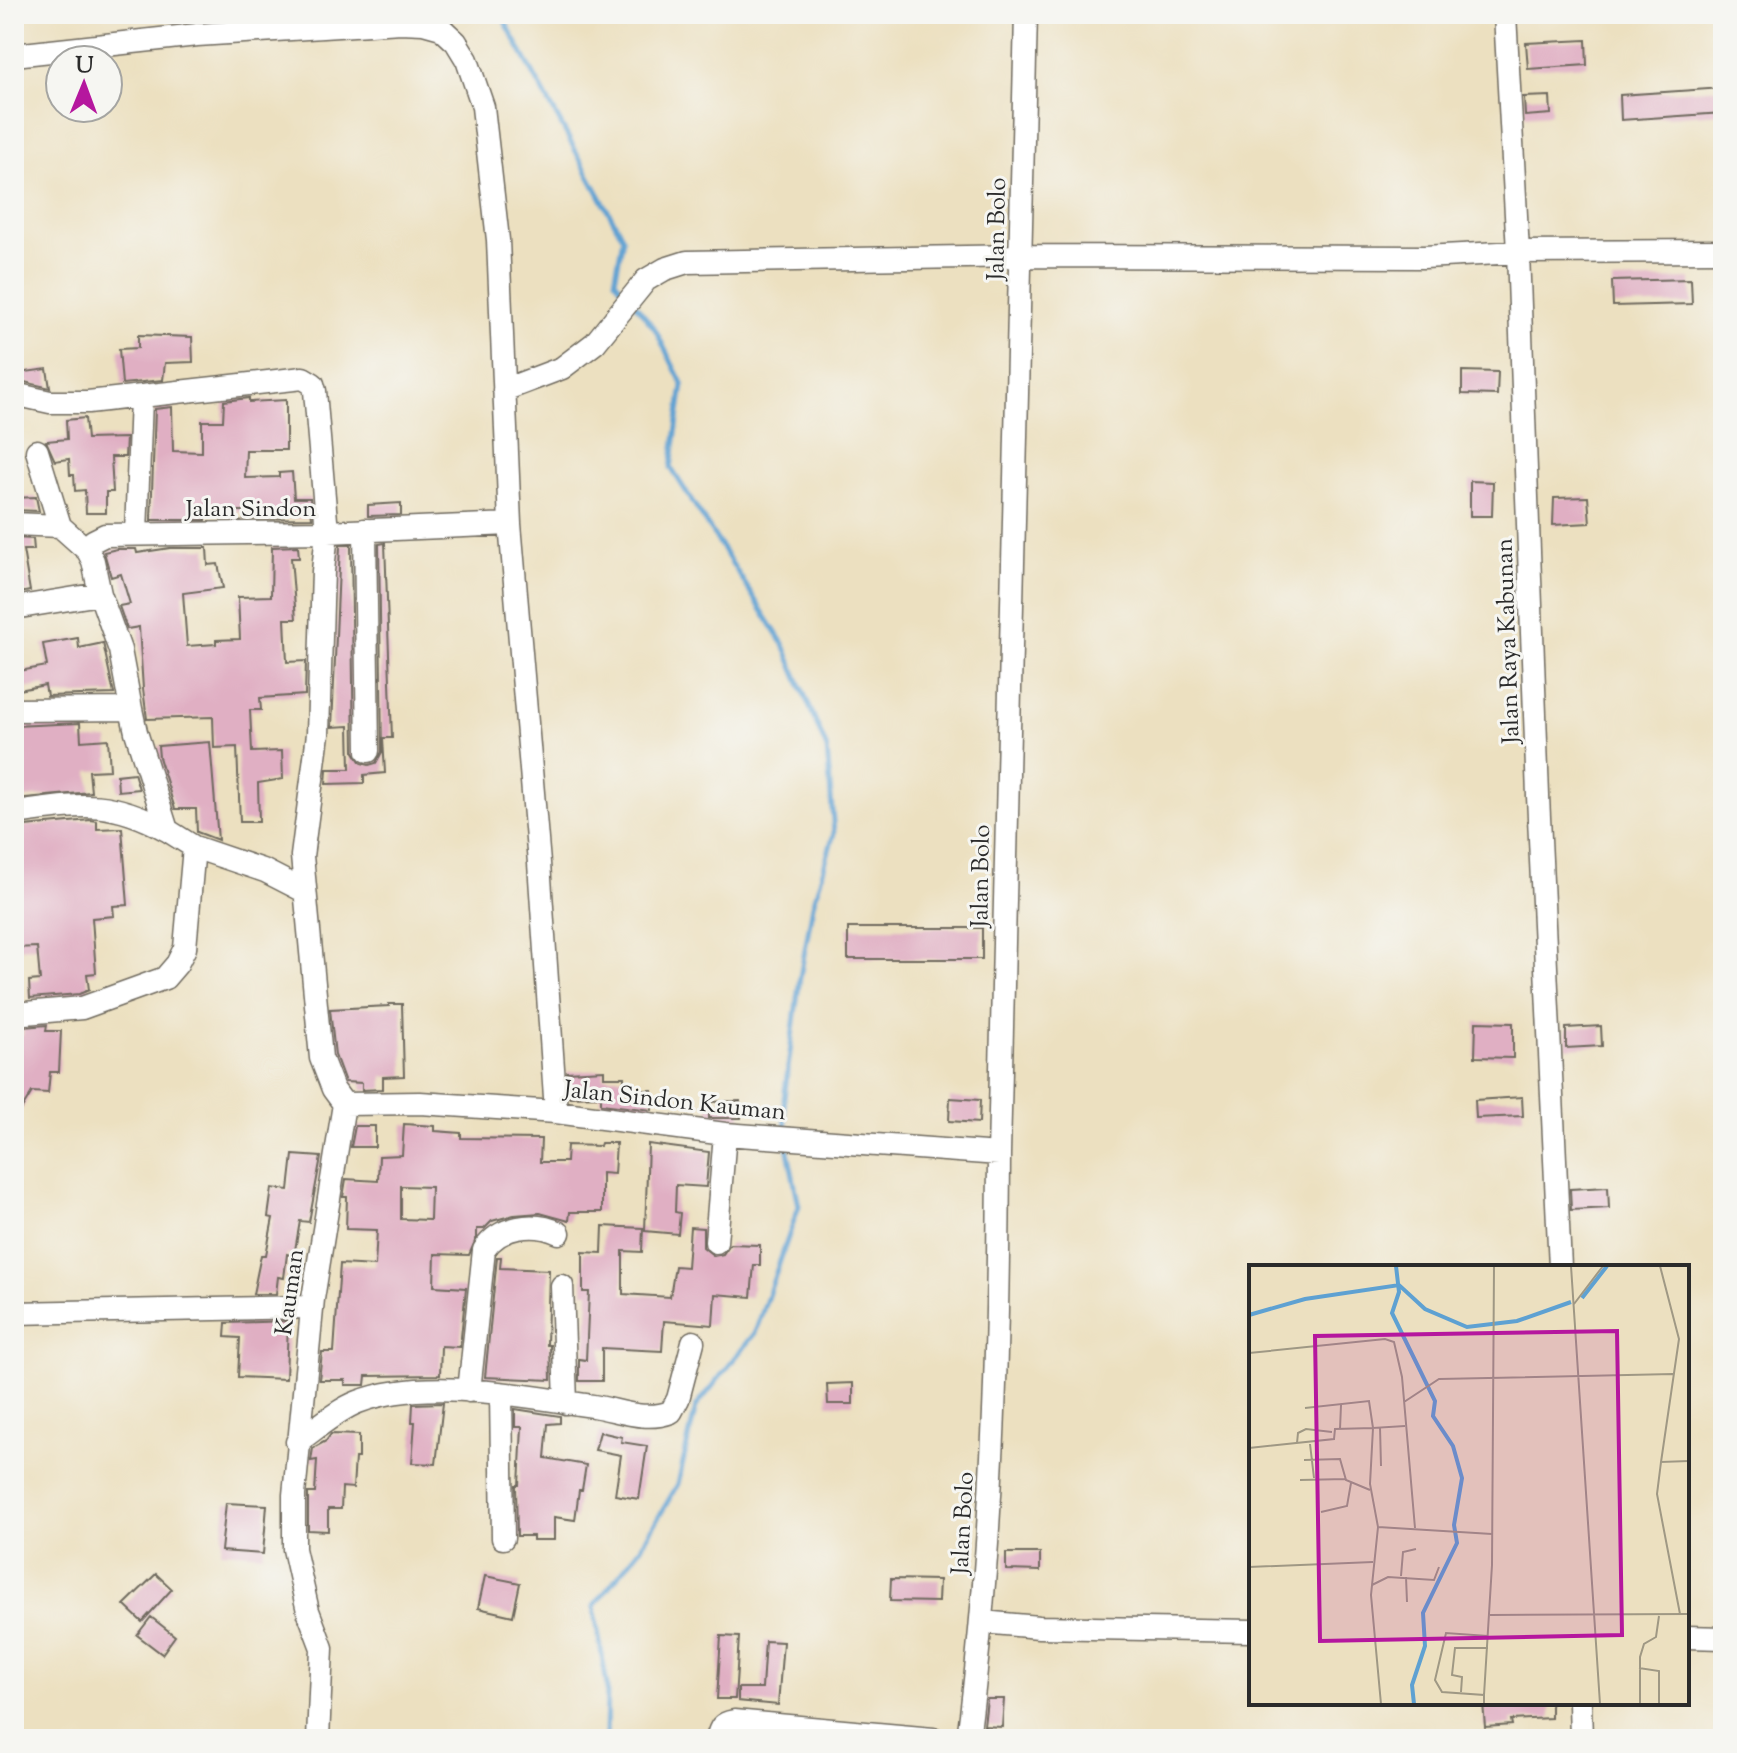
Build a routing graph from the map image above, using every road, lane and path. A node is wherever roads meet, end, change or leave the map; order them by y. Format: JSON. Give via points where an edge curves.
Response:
{"nodes":[{"id":1,"x":1026,"y":14,"type":"edge"},
{"id":2,"x":1505,"y":14,"type":"edge"},
{"id":3,"x":14,"y":55,"type":"edge"},
{"id":4,"x":1723,"y":251,"type":"edge"},
{"id":5,"x":1518,"y":252,"type":"junction"},
{"id":6,"x":1022,"y":256,"type":"junction"},
{"id":7,"x":504,"y":390,"type":"junction"},
{"id":8,"x":14,"y":394,"type":"edge"},
{"id":9,"x":141,"y":398,"type":"junction"},
{"id":10,"x":37,"y":451,"type":"dead end"},
{"id":11,"x":14,"y":524,"type":"edge"},
{"id":12,"x":510,"y":524,"type":"junction"},
{"id":13,"x":60,"y":526,"type":"junction"},
{"id":14,"x":365,"y":530,"type":"junction"},
{"id":15,"x":327,"y":532,"type":"junction"},
{"id":16,"x":136,"y":534,"type":"junction"},
{"id":17,"x":88,"y":551,"type":"junction"},
{"id":18,"x":100,"y":594,"type":"junction"},
{"id":19,"x":14,"y":608,"type":"edge"},
{"id":20,"x":131,"y":709,"type":"junction"},
{"id":21,"x":14,"y":710,"type":"edge"},
{"id":22,"x":368,"y":751,"type":"dead end"},
{"id":23,"x":14,"y":813,"type":"edge"},
{"id":24,"x":167,"y":830,"type":"junction"},
{"id":25,"x":194,"y":847,"type":"junction"},
{"id":26,"x":302,"y":856,"type":"junction"},
{"id":27,"x":265,"y":871,"type":"junction"},
{"id":28,"x":304,"y":891,"type":"junction"},
{"id":29,"x":14,"y":1014,"type":"edge"},
{"id":30,"x":344,"y":1104,"type":"junction"},
{"id":31,"x":556,"y":1112,"type":"junction"},
{"id":32,"x":725,"y":1134,"type":"junction"},
{"id":33,"x":999,"y":1154,"type":"junction"},
{"id":34,"x":559,"y":1233,"type":"dead end"},
{"id":35,"x":716,"y":1242,"type":"dead end"},
{"id":36,"x":1560,"y":1265,"type":"edge"},
{"id":37,"x":562,"y":1286,"type":"dead end"},
{"id":38,"x":312,"y":1307,"type":"junction"},
{"id":39,"x":14,"y":1313,"type":"edge"},
{"id":40,"x":693,"y":1342,"type":"dead end"},
{"id":41,"x":469,"y":1391,"type":"junction"},
{"id":42,"x":501,"y":1394,"type":"junction"},
{"id":43,"x":566,"y":1403,"type":"junction"},
{"id":44,"x":297,"y":1442,"type":"junction"},
{"id":45,"x":503,"y":1538,"type":"dead end"},
{"id":46,"x":982,"y":1622,"type":"junction"},
{"id":47,"x":1249,"y":1631,"type":"edge"},
{"id":48,"x":1689,"y":1637,"type":"edge"},
{"id":49,"x":1723,"y":1638,"type":"edge"},
{"id":50,"x":1580,"y":1705,"type":"edge"},
{"id":51,"x":318,"y":1739,"type":"edge"},
{"id":52,"x":717,"y":1739,"type":"edge"},
{"id":53,"x":933,"y":1739,"type":"edge"},
{"id":54,"x":968,"y":1739,"type":"edge"},
{"id":55,"x":1581,"y":1739,"type":"edge"}],
"edges":[{"from":1,"to":6,"type":"street","name":"Jalan Bolo"},
{"from":2,"to":5,"type":"street","name":"Jalan Raya Kabunan"},
{"from":3,"to":7,"type":"street","via":[[197,35],[401,22],[441,28],[467,60],[483,107],[498,240]]},
{"from":4,"to":5,"type":"street"},
{"from":5,"to":6,"type":"street","via":[[1424,257]]},
{"from":5,"to":36,"type":"street","name":"Jalan Raya Kabunan"},
{"from":6,"to":7,"type":"street","via":[[687,262],[646,280],[595,343],[562,368]]},
{"from":6,"to":33,"type":"street","name":"Jalan Bolo"},
{"from":7,"to":12,"type":"street"},
{"from":8,"to":9,"type":"street","via":[[67,403]]},
{"from":9,"to":15,"type":"street","via":[[309,380],[315,391]]},
{"from":9,"to":16,"type":"street"},
{"from":10,"to":13,"type":"street"},
{"from":11,"to":13,"type":"street"},
{"from":12,"to":14,"type":"street"},
{"from":12,"to":31,"type":"street"},
{"from":13,"to":17,"type":"street"},
{"from":14,"to":15,"type":"street"},
{"from":14,"to":22,"type":"street"},
{"from":15,"to":16,"type":"street","name":"Jalan Sindon"},
{"from":15,"to":26,"type":"street","name":"Jalan Sindon","via":[[318,734]]},
{"from":16,"to":17,"type":"street","name":"Jalan Sindon","via":[[99,537]]},
{"from":17,"to":18,"type":"street"},
{"from":18,"to":19,"type":"street"},
{"from":18,"to":20,"type":"street","via":[[120,650]]},
{"from":20,"to":21,"type":"street"},
{"from":20,"to":24,"type":"street"},
{"from":23,"to":24,"type":"street","via":[[110,806]]},
{"from":24,"to":25,"type":"street"},
{"from":25,"to":27,"type":"street"},
{"from":25,"to":29,"type":"street","via":[[185,948],[165,978],[82,1008]]},
{"from":26,"to":27,"type":"street"},
{"from":26,"to":28,"type":"street"},
{"from":27,"to":28,"type":"street"},
{"from":28,"to":30,"type":"street","via":[[321,1058]]},
{"from":30,"to":31,"type":"street","name":"Jalan Sindon Kauman"},
{"from":30,"to":38,"type":"street","name":"Kauman"},
{"from":31,"to":32,"type":"street","name":"Jalan Sindon Kauman"},
{"from":32,"to":33,"type":"street","name":"Jalan Sindon Kauman"},
{"from":32,"to":35,"type":"street"},
{"from":33,"to":46,"type":"street","name":"Jalan Bolo","via":[[998,1335]]},
{"from":34,"to":41,"type":"street","via":[[547,1227],[512,1229],[492,1237],[484,1250]]},
{"from":37,"to":43,"type":"street"},
{"from":38,"to":39,"type":"street"},
{"from":38,"to":44,"type":"street","name":"Kauman"},
{"from":40,"to":43,"type":"street","via":[[671,1412],[632,1415]]},
{"from":41,"to":42,"type":"street"},
{"from":41,"to":44,"type":"street","via":[[396,1391],[356,1402]]},
{"from":42,"to":43,"type":"street"},
{"from":42,"to":45,"type":"street"},
{"from":44,"to":51,"type":"street","name":"Kauman","via":[[294,1549],[322,1648]]},
{"from":46,"to":47,"type":"street"},
{"from":46,"to":54,"type":"street","name":"Jalan Bolo"},
{"from":48,"to":49,"type":"street"},
{"from":50,"to":55,"type":"street"},
{"from":52,"to":53,"type":"street","via":[[719,1728],[734,1721]]}]}
